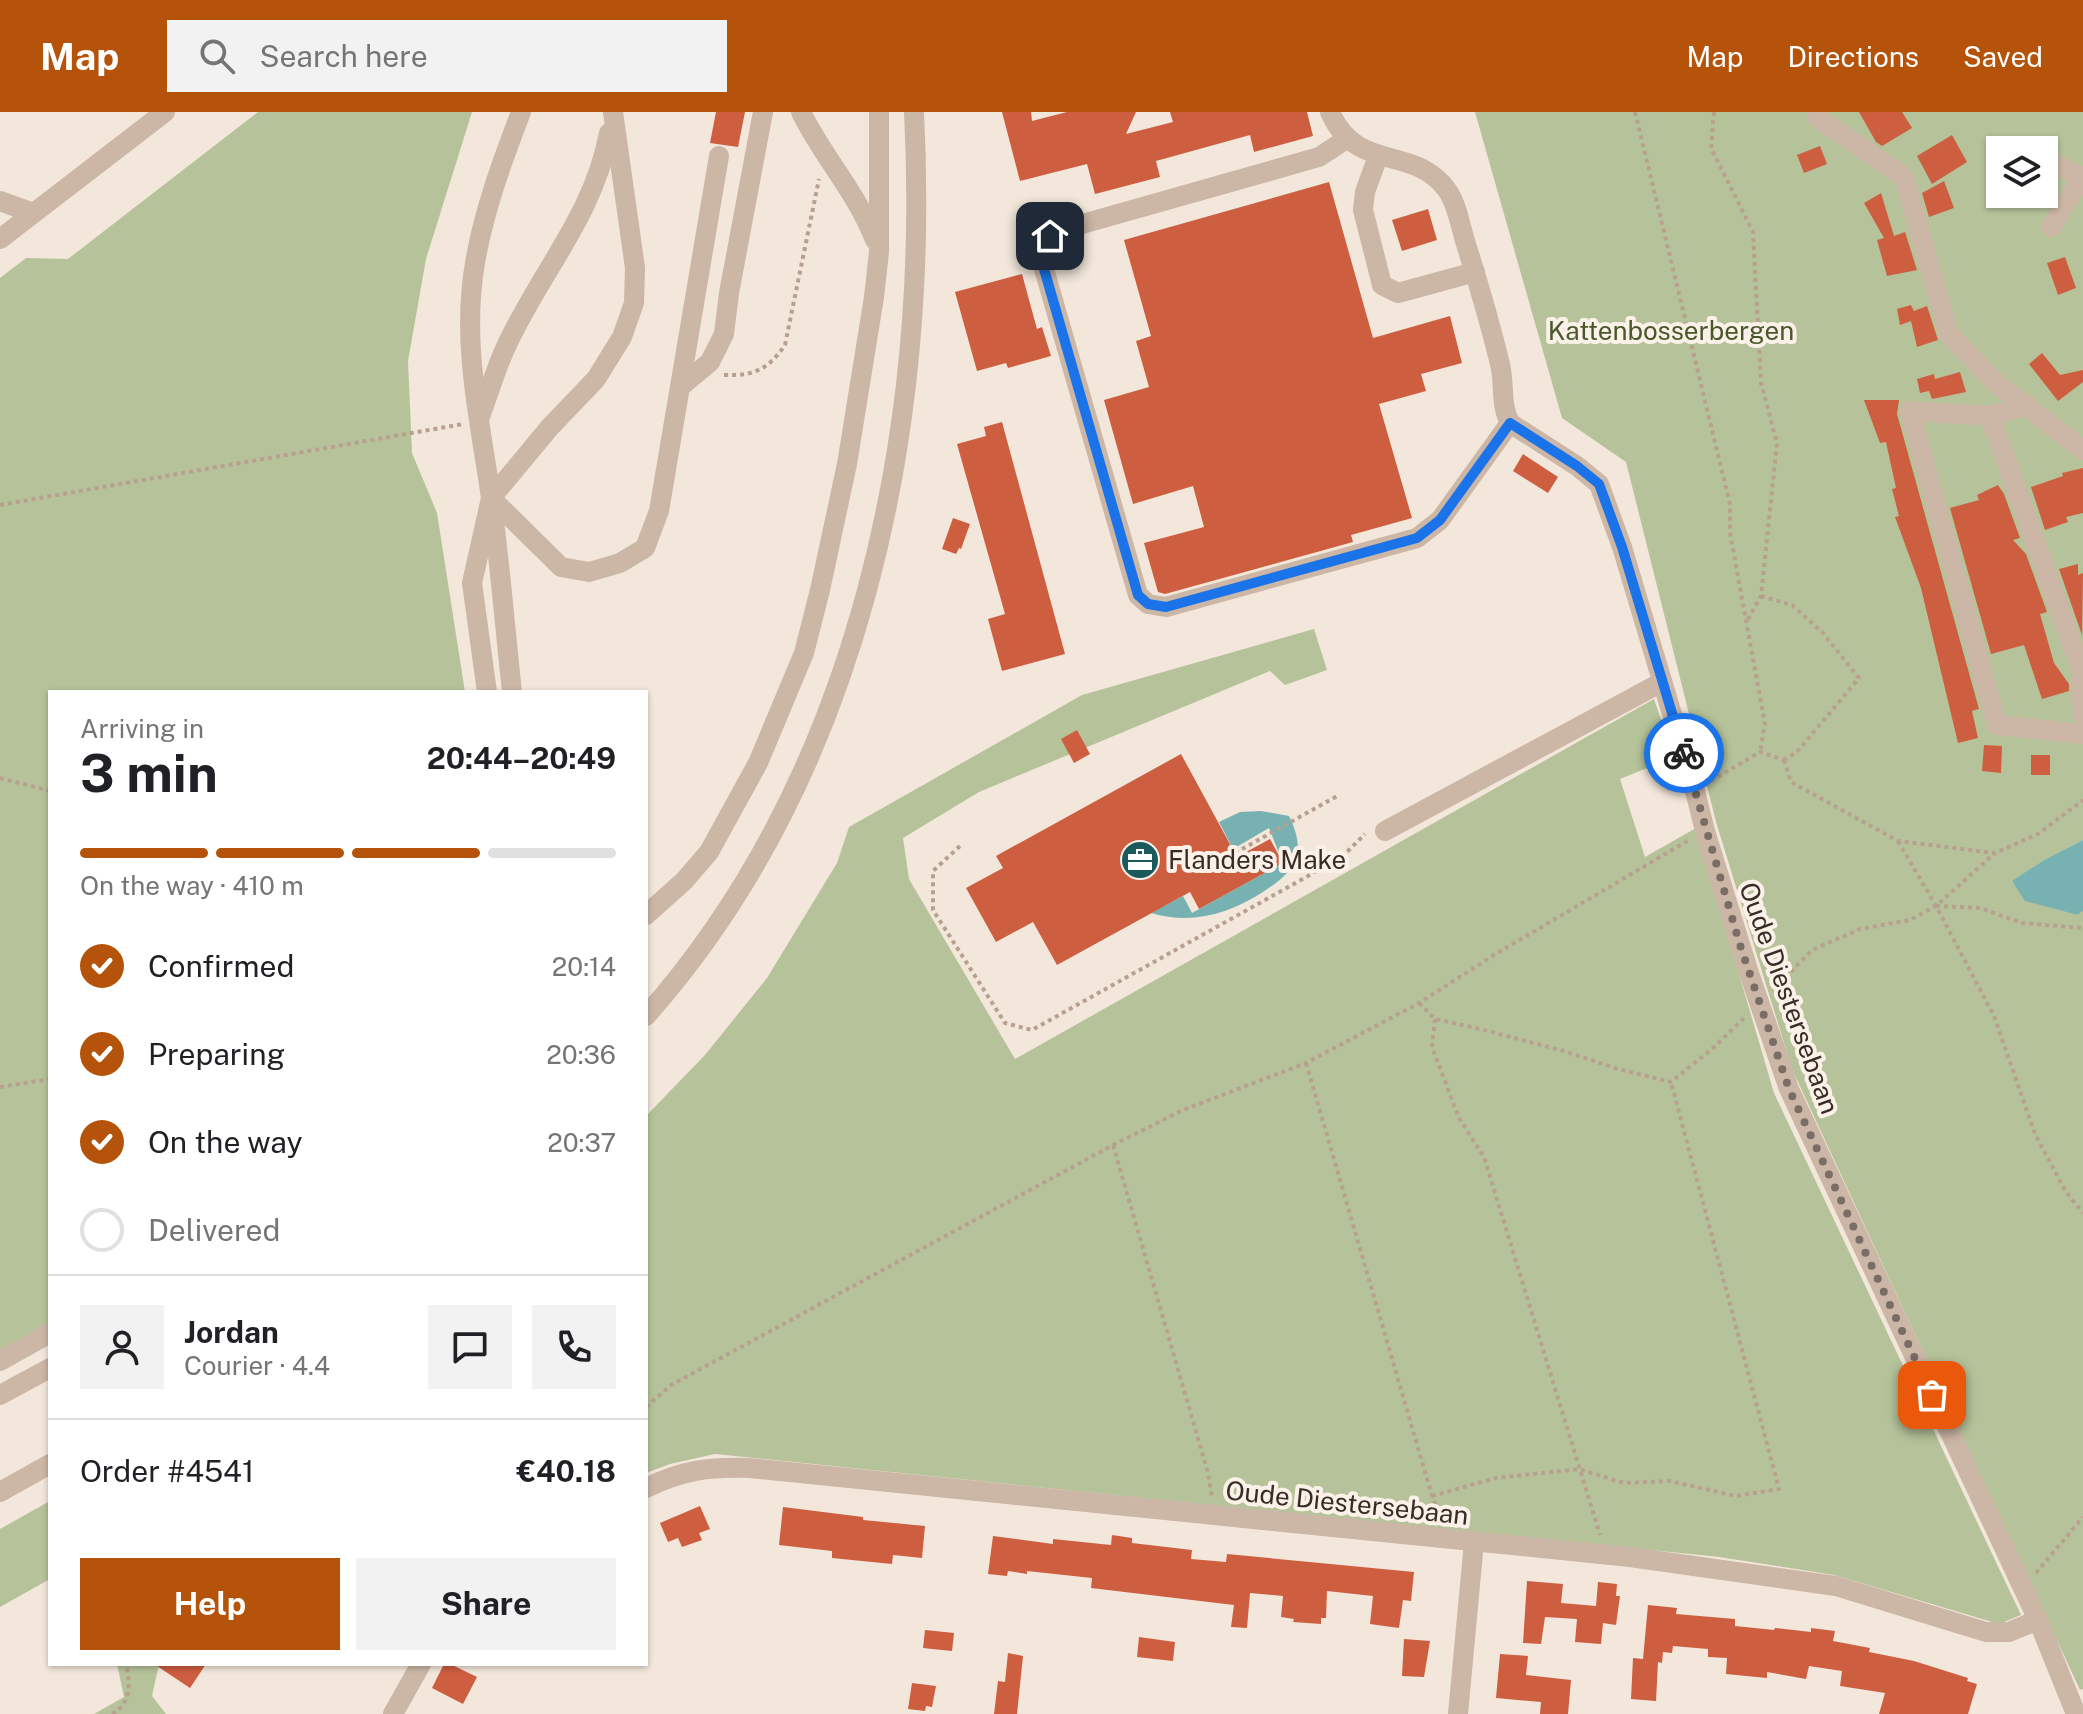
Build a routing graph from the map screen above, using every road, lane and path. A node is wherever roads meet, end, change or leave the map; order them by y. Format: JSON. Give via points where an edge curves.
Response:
{"nodes":[{"id":1,"x":165,"y":112,"type":"edge"},
{"id":2,"x":521,"y":112,"type":"edge"},
{"id":3,"x":763,"y":112,"type":"edge"},
{"id":4,"x":801,"y":112,"type":"edge"},
{"id":5,"x":879,"y":112,"type":"edge"},
{"id":6,"x":914,"y":112,"type":"edge"},
{"id":7,"x":1330,"y":112,"type":"edge"},
{"id":8,"x":1635,"y":112,"type":"edge"},
{"id":9,"x":1714,"y":112,"type":"edge"},
{"id":10,"x":1817,"y":112,"type":"edge"},
{"id":11,"x":613,"y":113,"type":"edge"},
{"id":12,"x":1348,"y":138,"type":"junction"},
{"id":13,"x":824,"y":153,"type":"junction"},
{"id":14,"x":719,"y":156,"type":"dead end"},
{"id":15,"x":1378,"y":156,"type":"junction"},
{"id":16,"x":2058,"y":164,"type":"edge"},
{"id":17,"x":2083,"y":176,"type":"edge"},
{"id":18,"x":0,"y":201,"type":"edge"},
{"id":19,"x":33,"y":213,"type":"junction"},
{"id":20,"x":2051,"y":227,"type":"dead end"},
{"id":21,"x":0,"y":239,"type":"edge"},
{"id":22,"x":879,"y":252,"type":"junction"},
{"id":23,"x":1475,"y":272,"type":"junction"},
{"id":24,"x":688,"y":380,"type":"junction"},
{"id":25,"x":2028,"y":405,"type":"junction"},
{"id":26,"x":1990,"y":416,"type":"junction"},
{"id":27,"x":478,"y":422,"type":"junction"},
{"id":28,"x":1510,"y":423,"type":"junction"},
{"id":29,"x":2083,"y":450,"type":"edge"},
{"id":30,"x":491,"y":498,"type":"junction"},
{"id":31,"x":0,"y":505,"type":"edge"},
{"id":32,"x":1761,"y":596,"type":"junction"},
{"id":33,"x":1746,"y":622,"type":"junction"},
{"id":34,"x":2082,"y":669,"type":"edge"},
{"id":35,"x":1662,"y":682,"type":"junction"},
{"id":36,"x":487,"y":690,"type":"edge"},
{"id":37,"x":512,"y":690,"type":"edge"},
{"id":38,"x":2083,"y":715,"type":"edge"},
{"id":39,"x":2083,"y":734,"type":"edge"},
{"id":40,"x":1760,"y":752,"type":"junction"},
{"id":41,"x":1784,"y":760,"type":"junction"},
{"id":42,"x":0,"y":778,"type":"edge"},
{"id":43,"x":48,"y":790,"type":"edge"},
{"id":44,"x":1695,"y":791,"type":"junction"},
{"id":45,"x":1339,"y":795,"type":"dead end"},
{"id":46,"x":2083,"y":800,"type":"edge"},
{"id":47,"x":1705,"y":831,"type":"junction"},
{"id":48,"x":1376,"y":832,"type":"joint"},
{"id":49,"x":1898,"y":841,"type":"junction"},
{"id":50,"x":960,"y":846,"type":"dead end"},
{"id":51,"x":1235,"y":853,"type":"dead end"},
{"id":52,"x":1995,"y":853,"type":"junction"},
{"id":53,"x":684,"y":881,"type":"junction"},
{"id":54,"x":648,"y":896,"type":"edge"},
{"id":55,"x":1936,"y":906,"type":"junction"},
{"id":56,"x":648,"y":913,"type":"edge"},
{"id":57,"x":2083,"y":928,"type":"edge"},
{"id":58,"x":1419,"y":1003,"type":"junction"},
{"id":59,"x":1760,"y":1004,"type":"junction"},
{"id":60,"x":648,"y":1014,"type":"edge"},
{"id":61,"x":1435,"y":1019,"type":"junction"},
{"id":62,"x":1306,"y":1063,"type":"junction"},
{"id":63,"x":48,"y":1079,"type":"edge"},
{"id":64,"x":1671,"y":1082,"type":"junction"},
{"id":65,"x":0,"y":1087,"type":"edge"},
{"id":66,"x":1113,"y":1145,"type":"junction"},
{"id":67,"x":2083,"y":1213,"type":"edge"},
{"id":68,"x":48,"y":1334,"type":"edge"},
{"id":69,"x":48,"y":1354,"type":"edge"},
{"id":70,"x":0,"y":1361,"type":"edge"},
{"id":71,"x":48,"y":1369,"type":"edge"},
{"id":72,"x":0,"y":1380,"type":"edge"},
{"id":73,"x":0,"y":1395,"type":"edge"},
{"id":74,"x":648,"y":1405,"type":"edge"},
{"id":75,"x":48,"y":1465,"type":"edge"},
{"id":76,"x":1579,"y":1469,"type":"junction"},
{"id":77,"x":648,"y":1487,"type":"edge"},
{"id":78,"x":0,"y":1492,"type":"edge"},
{"id":79,"x":1432,"y":1496,"type":"junction"},
{"id":80,"x":1214,"y":1516,"type":"junction"},
{"id":81,"x":2083,"y":1517,"type":"edge"},
{"id":82,"x":1449,"y":1540,"type":"junction"},
{"id":83,"x":1474,"y":1542,"type":"junction"},
{"id":84,"x":1607,"y":1555,"type":"junction"},
{"id":85,"x":2023,"y":1590,"type":"junction"},
{"id":86,"x":2038,"y":1620,"type":"junction"},
{"id":87,"x":126,"y":1666,"type":"edge"},
{"id":88,"x":420,"y":1666,"type":"edge"},
{"id":89,"x":112,"y":1714,"type":"edge"},
{"id":90,"x":393,"y":1714,"type":"edge"},
{"id":91,"x":1458,"y":1714,"type":"edge"},
{"id":92,"x":2076,"y":1714,"type":"edge"}],
"edges":[{"from":1,"to":19,"type":"street"},
{"from":2,"to":27,"type":"street","via":[[490,194],[474,265],[471,377]]},
{"from":3,"to":24,"type":"street","via":[[724,334],[710,362]]},
{"from":4,"to":13,"type":"street"},
{"from":5,"to":22,"type":"street"},
{"from":6,"to":60,"type":"street","via":[[917,216],[907,373],[873,571],[812,754],[768,841],[680,978]]},
{"from":7,"to":12,"type":"street"},
{"from":8,"to":33,"type":"path","via":[[1730,504]]},
{"from":9,"to":32,"type":"path","via":[[1711,148],[1753,232],[1761,383],[1777,443]]},
{"from":10,"to":25,"type":"street","via":[[1817,117],[1904,177],[1949,334],[1995,382]]},
{"from":11,"to":27,"type":"street","via":[[603,163],[584,212],[505,349]]},
{"from":11,"to":30,"type":"street","via":[[635,268],[634,303],[622,337],[596,379]]},
{"from":12,"to":15,"type":"street"},
{"from":12,"to":28,"type":"street","via":[[1319,157],[1061,230],[1050,236],[1044,249],[1042,262],[1138,595],[1148,604],[1166,607],[1417,538],[1440,520]]},
{"from":13,"to":22,"type":"street","via":[[865,215]]},
{"from":13,"to":24,"type":"path","via":[[785,345],[774,362],[751,374]]},
{"from":14,"to":24,"type":"street"},
{"from":15,"to":23,"type":"street","via":[[1419,166],[1441,182]]},
{"from":15,"to":23,"type":"street","via":[[1363,210],[1382,285],[1398,293]]},
{"from":16,"to":17,"type":"street"},
{"from":17,"to":20,"type":"street"},
{"from":18,"to":19,"type":"street"},
{"from":19,"to":21,"type":"street"},
{"from":22,"to":53,"type":"street","via":[[847,464],[804,653],[758,763],[709,852]]},
{"from":23,"to":28,"type":"street"},
{"from":24,"to":30,"type":"street","via":[[659,511],[645,548],[620,563],[589,572],[561,567]]},
{"from":25,"to":26,"type":"street"},
{"from":25,"to":29,"type":"street"},
{"from":26,"to":34,"type":"street"},
{"from":26,"to":39,"type":"street","via":[[1910,411],[1997,725]]},
{"from":27,"to":30,"type":"street"},
{"from":27,"to":31,"type":"path"},
{"from":28,"to":35,"type":"street","name":"Oude Diestersebaan","via":[[1599,484]]},
{"from":30,"to":36,"type":"street","via":[[472,583]]},
{"from":30,"to":37,"type":"street"},
{"from":32,"to":33,"type":"path"},
{"from":32,"to":41,"type":"path","via":[[1792,605],[1859,678],[1797,752]]},
{"from":33,"to":40,"type":"path","via":[[1765,724]]},
{"from":34,"to":38,"type":"street"},
{"from":35,"to":44,"type":"street","name":"Oude Diestersebaan"},
{"from":35,"to":48,"type":"street"},
{"from":40,"to":41,"type":"path"},
{"from":40,"to":44,"type":"path"},
{"from":41,"to":49,"type":"path","via":[[1791,782]]},
{"from":42,"to":43,"type":"path"},
{"from":44,"to":47,"type":"street","name":"Oude Diestersebaan"},
{"from":45,"to":51,"type":"path"},
{"from":46,"to":52,"type":"path","via":[[2038,834]]},
{"from":47,"to":58,"type":"path"},
{"from":47,"to":59,"type":"street","name":"Oude Diestersebaan"},
{"from":48,"to":50,"type":"path","via":[[1308,876],[1032,1030],[1005,1023],[933,910],[933,871]]},
{"from":49,"to":52,"type":"path"},
{"from":49,"to":55,"type":"path"},
{"from":52,"to":55,"type":"path"},
{"from":53,"to":54,"type":"street"},
{"from":53,"to":56,"type":"street"},
{"from":55,"to":57,"type":"path","via":[[1980,908],[2022,923]]},
{"from":55,"to":59,"type":"path","via":[[1910,920],[1860,929],[1812,950]]},
{"from":55,"to":67,"type":"path","via":[[1994,1016],[2035,1134]]},
{"from":58,"to":61,"type":"path"},
{"from":58,"to":62,"type":"path"},
{"from":59,"to":64,"type":"path"},
{"from":59,"to":85,"type":"street","name":"Oude Diestersebaan","via":[[1789,1089]]},
{"from":61,"to":64,"type":"path"},
{"from":61,"to":76,"type":"path","via":[[1432,1047],[1459,1118],[1484,1157]]},
{"from":62,"to":66,"type":"path","via":[[1183,1110]]},
{"from":62,"to":79,"type":"path"},
{"from":63,"to":65,"type":"path"},
{"from":64,"to":76,"type":"path","via":[[1779,1489],[1736,1496],[1670,1481],[1624,1483]]},
{"from":66,"to":74,"type":"path","via":[[671,1385]]},
{"from":66,"to":80,"type":"path","via":[[1208,1473]]},
{"from":68,"to":70,"type":"street"},
{"from":69,"to":72,"type":"street"},
{"from":71,"to":73,"type":"street"},
{"from":75,"to":78,"type":"street"},
{"from":76,"to":79,"type":"path","via":[[1496,1478]]},
{"from":76,"to":84,"type":"path"},
{"from":77,"to":80,"type":"street","name":"Oude Diestersebaan","via":[[705,1467],[749,1468]]},
{"from":79,"to":82,"type":"path"},
{"from":80,"to":82,"type":"street","name":"Oude Diestersebaan"},
{"from":81,"to":85,"type":"path"},
{"from":82,"to":83,"type":"street","name":"Oude Diestersebaan"},
{"from":83,"to":84,"type":"street","name":"Oude Diestersebaan"},
{"from":83,"to":91,"type":"street"},
{"from":84,"to":86,"type":"street","name":"Oude Diestersebaan","via":[[1836,1586],[1986,1632],[2009,1632]]},
{"from":85,"to":86,"type":"street","name":"Oude Diestersebaan"},
{"from":86,"to":92,"type":"street","name":"Oude Diestersebaan"},
{"from":87,"to":89,"type":"path","via":[[130,1690]]},
{"from":88,"to":90,"type":"street"}]}
